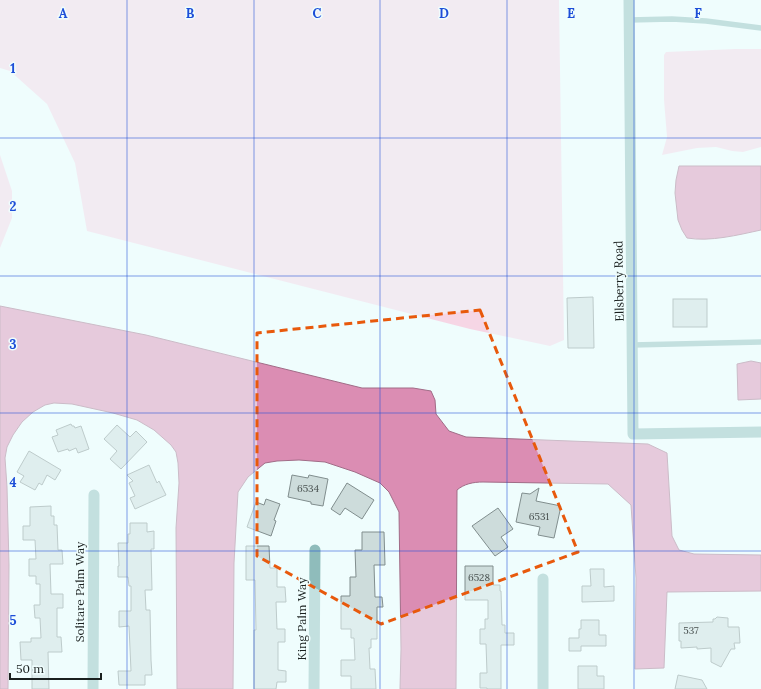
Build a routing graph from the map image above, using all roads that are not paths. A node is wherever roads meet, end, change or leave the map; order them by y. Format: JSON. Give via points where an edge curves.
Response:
{"nodes":[{"id":1,"x":629,"y":0,"type":"edge"},
{"id":2,"x":629,"y":20,"type":"junction"},
{"id":3,"x":761,"y":28,"type":"edge"},
{"id":4,"x":761,"y":342,"type":"edge"},
{"id":5,"x":632,"y":345,"type":"junction"},
{"id":6,"x":761,"y":432,"type":"edge"},
{"id":7,"x":94,"y":495,"type":"dead end"},
{"id":8,"x":315,"y":550,"type":"dead end"},
{"id":9,"x":543,"y":578,"type":"dead end"},
{"id":10,"x":92,"y":689,"type":"edge"},
{"id":11,"x":314,"y":689,"type":"edge"},
{"id":12,"x":543,"y":689,"type":"edge"}],
"edges":[{"from":1,"to":2,"type":"street","name":"Ellsberry Road"},
{"from":2,"to":3,"type":"lane","via":[[706,21]]},
{"from":2,"to":5,"type":"street","name":"Ellsberry Road"},
{"from":4,"to":5,"type":"lane"},
{"from":5,"to":6,"type":"street","name":"Ellsberry Road","via":[[633,434]]},
{"from":7,"to":10,"type":"street","name":"Solitare Palm Way"},
{"from":8,"to":11,"type":"street","name":"King Palm Way"},
{"from":9,"to":12,"type":"street"}]}
